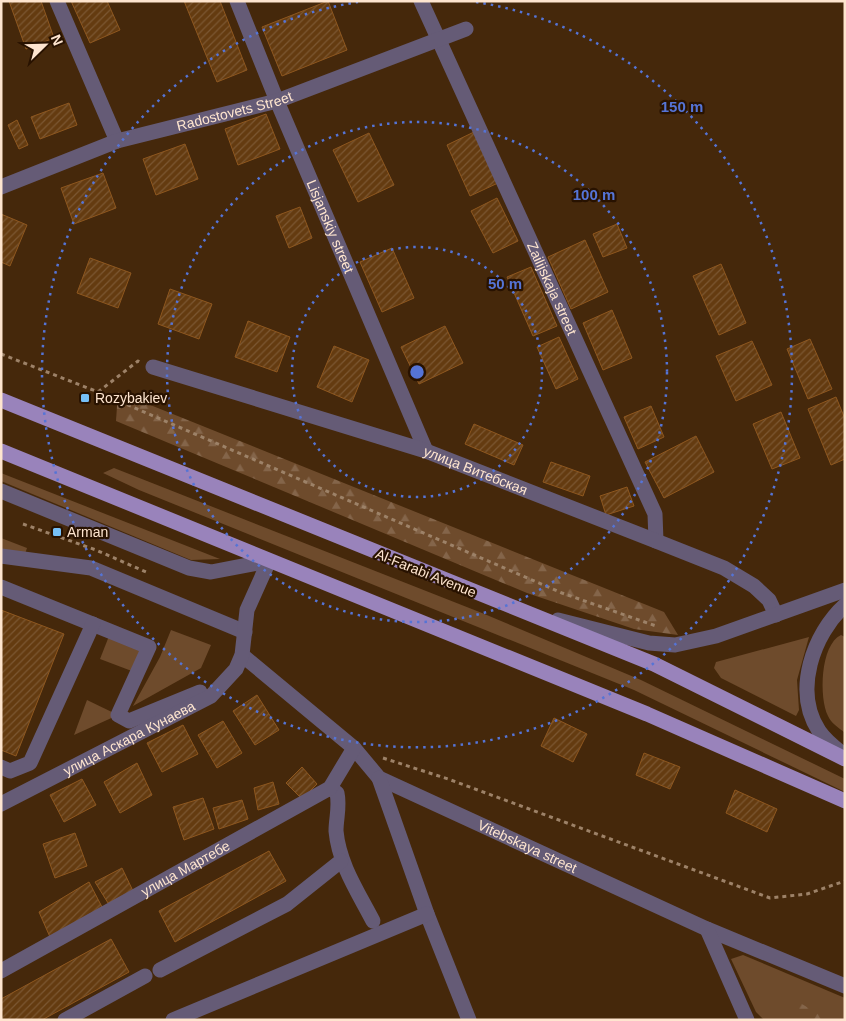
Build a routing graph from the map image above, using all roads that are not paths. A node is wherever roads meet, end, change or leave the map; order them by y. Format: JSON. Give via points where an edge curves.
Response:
{"nodes":[{"id":1,"x":57,"y":1,"type":"edge"},
{"id":2,"x":237,"y":1,"type":"edge"},
{"id":3,"x":421,"y":1,"type":"edge"},
{"id":4,"x":466,"y":29,"type":"dead end"},
{"id":5,"x":438,"y":40,"type":"junction"},
{"id":6,"x":277,"y":101,"type":"junction"},
{"id":7,"x":117,"y":141,"type":"junction"},
{"id":8,"x":1,"y":187,"type":"edge"},
{"id":9,"x":152,"y":367,"type":"road end"},
{"id":10,"x":1,"y":400,"type":"edge"},
{"id":11,"x":1,"y":451,"type":"edge"},
{"id":12,"x":426,"y":451,"type":"junction"},
{"id":13,"x":1,"y":491,"type":"edge"},
{"id":14,"x":656,"y":541,"type":"junction"},
{"id":15,"x":1,"y":556,"type":"edge"},
{"id":16,"x":269,"y":561,"type":"junction"},
{"id":17,"x":1,"y":587,"type":"edge"},
{"id":18,"x":845,"y":590,"type":"edge"},
{"id":19,"x":513,"y":608,"type":"junction"},
{"id":20,"x":842,"y":610,"type":"edge"},
{"id":21,"x":776,"y":615,"type":"junction"},
{"id":22,"x":93,"y":624,"type":"junction"},
{"id":23,"x":245,"y":632,"type":"junction"},
{"id":24,"x":242,"y":655,"type":"junction"},
{"id":25,"x":224,"y":682,"type":"junction"},
{"id":26,"x":354,"y":748,"type":"junction"},
{"id":27,"x":845,"y":757,"type":"edge"},
{"id":28,"x":1,"y":767,"type":"edge"},
{"id":29,"x":379,"y":778,"type":"junction"},
{"id":30,"x":330,"y":788,"type":"junction"},
{"id":31,"x":845,"y":801,"type":"edge"},
{"id":32,"x":1,"y":804,"type":"edge"},
{"id":33,"x":341,"y":861,"type":"junction"},
{"id":34,"x":427,"y":914,"type":"junction"},
{"id":35,"x":373,"y":921,"type":"dead end"},
{"id":36,"x":707,"y":929,"type":"junction"},
{"id":37,"x":160,"y":970,"type":"dead end"},
{"id":38,"x":1,"y":971,"type":"edge"},
{"id":39,"x":145,"y":976,"type":"dead end"},
{"id":40,"x":845,"y":986,"type":"edge"},
{"id":41,"x":179,"y":1019,"type":"edge"},
{"id":42,"x":65,"y":1020,"type":"edge"},
{"id":43,"x":469,"y":1020,"type":"edge"},
{"id":44,"x":747,"y":1020,"type":"edge"}],
"edges":[{"from":1,"to":7,"type":"street"},
{"from":2,"to":6,"type":"street","name":"Lisjanskiy street"},
{"from":3,"to":5,"type":"street","name":"Zailijskaja street"},
{"from":4,"to":5,"type":"street","name":"Radostovets Street"},
{"from":5,"to":6,"type":"street","name":"Radostovets Street"},
{"from":5,"to":14,"type":"street","name":"Zailijskaja street","via":[[655,514]]},
{"from":6,"to":7,"type":"street","name":"Radostovets Street"},
{"from":6,"to":12,"type":"street","name":"Lisjanskiy street"},
{"from":7,"to":8,"type":"street","name":"Radostovets Street"},
{"from":9,"to":12,"type":"street","name":"улица Витебская"},
{"from":10,"to":19,"type":"main road","name":"Al-Farabi Avenue"},
{"from":11,"to":16,"type":"main road"},
{"from":12,"to":14,"type":"street","name":"улица Витебская"},
{"from":13,"to":16,"type":"street","via":[[189,568],[211,572]]},
{"from":14,"to":21,"type":"street","name":"улица Витебская","via":[[724,568],[754,586],[769,600]]},
{"from":15,"to":23,"type":"street","via":[[91,568]]},
{"from":16,"to":23,"type":"street","via":[[247,610]]},
{"from":16,"to":31,"type":"main road","via":[[647,714]]},
{"from":17,"to":22,"type":"street"},
{"from":18,"to":21,"type":"street"},
{"from":19,"to":21,"type":"street","via":[[649,644],[675,645],[716,636]]},
{"from":19,"to":27,"type":"main road","name":"Al-Farabi Avenue","via":[[654,664]]},
{"from":20,"to":27,"type":"street","via":[[822,633],[812,656],[808,702],[819,732]]},
{"from":22,"to":25,"type":"street","via":[[148,647],[118,715],[129,721]]},
{"from":22,"to":28,"type":"street","via":[[30,764],[10,771]]},
{"from":23,"to":24,"type":"street"},
{"from":24,"to":25,"type":"street","name":"улица Аскара Кунаева","via":[[236,669]]},
{"from":24,"to":26,"type":"street","name":"Vitebskaya street"},
{"from":25,"to":32,"type":"street","name":"улица Аскара Кунаева","via":[[211,696]]},
{"from":26,"to":29,"type":"street","name":"Vitebskaya street"},
{"from":26,"to":30,"type":"street","name":"улица Мартебе"},
{"from":29,"to":34,"type":"street"},
{"from":29,"to":36,"type":"street","name":"Vitebskaya street"},
{"from":30,"to":33,"type":"street","via":[[337,793],[340,804],[336,830]]},
{"from":30,"to":38,"type":"street","name":"улица Мартебе"},
{"from":33,"to":35,"type":"street"},
{"from":33,"to":37,"type":"street","via":[[287,904]]},
{"from":34,"to":41,"type":"street"},
{"from":34,"to":43,"type":"street"},
{"from":36,"to":40,"type":"street","name":"Vitebskaya street"},
{"from":36,"to":44,"type":"street"},
{"from":39,"to":42,"type":"street"}]}
